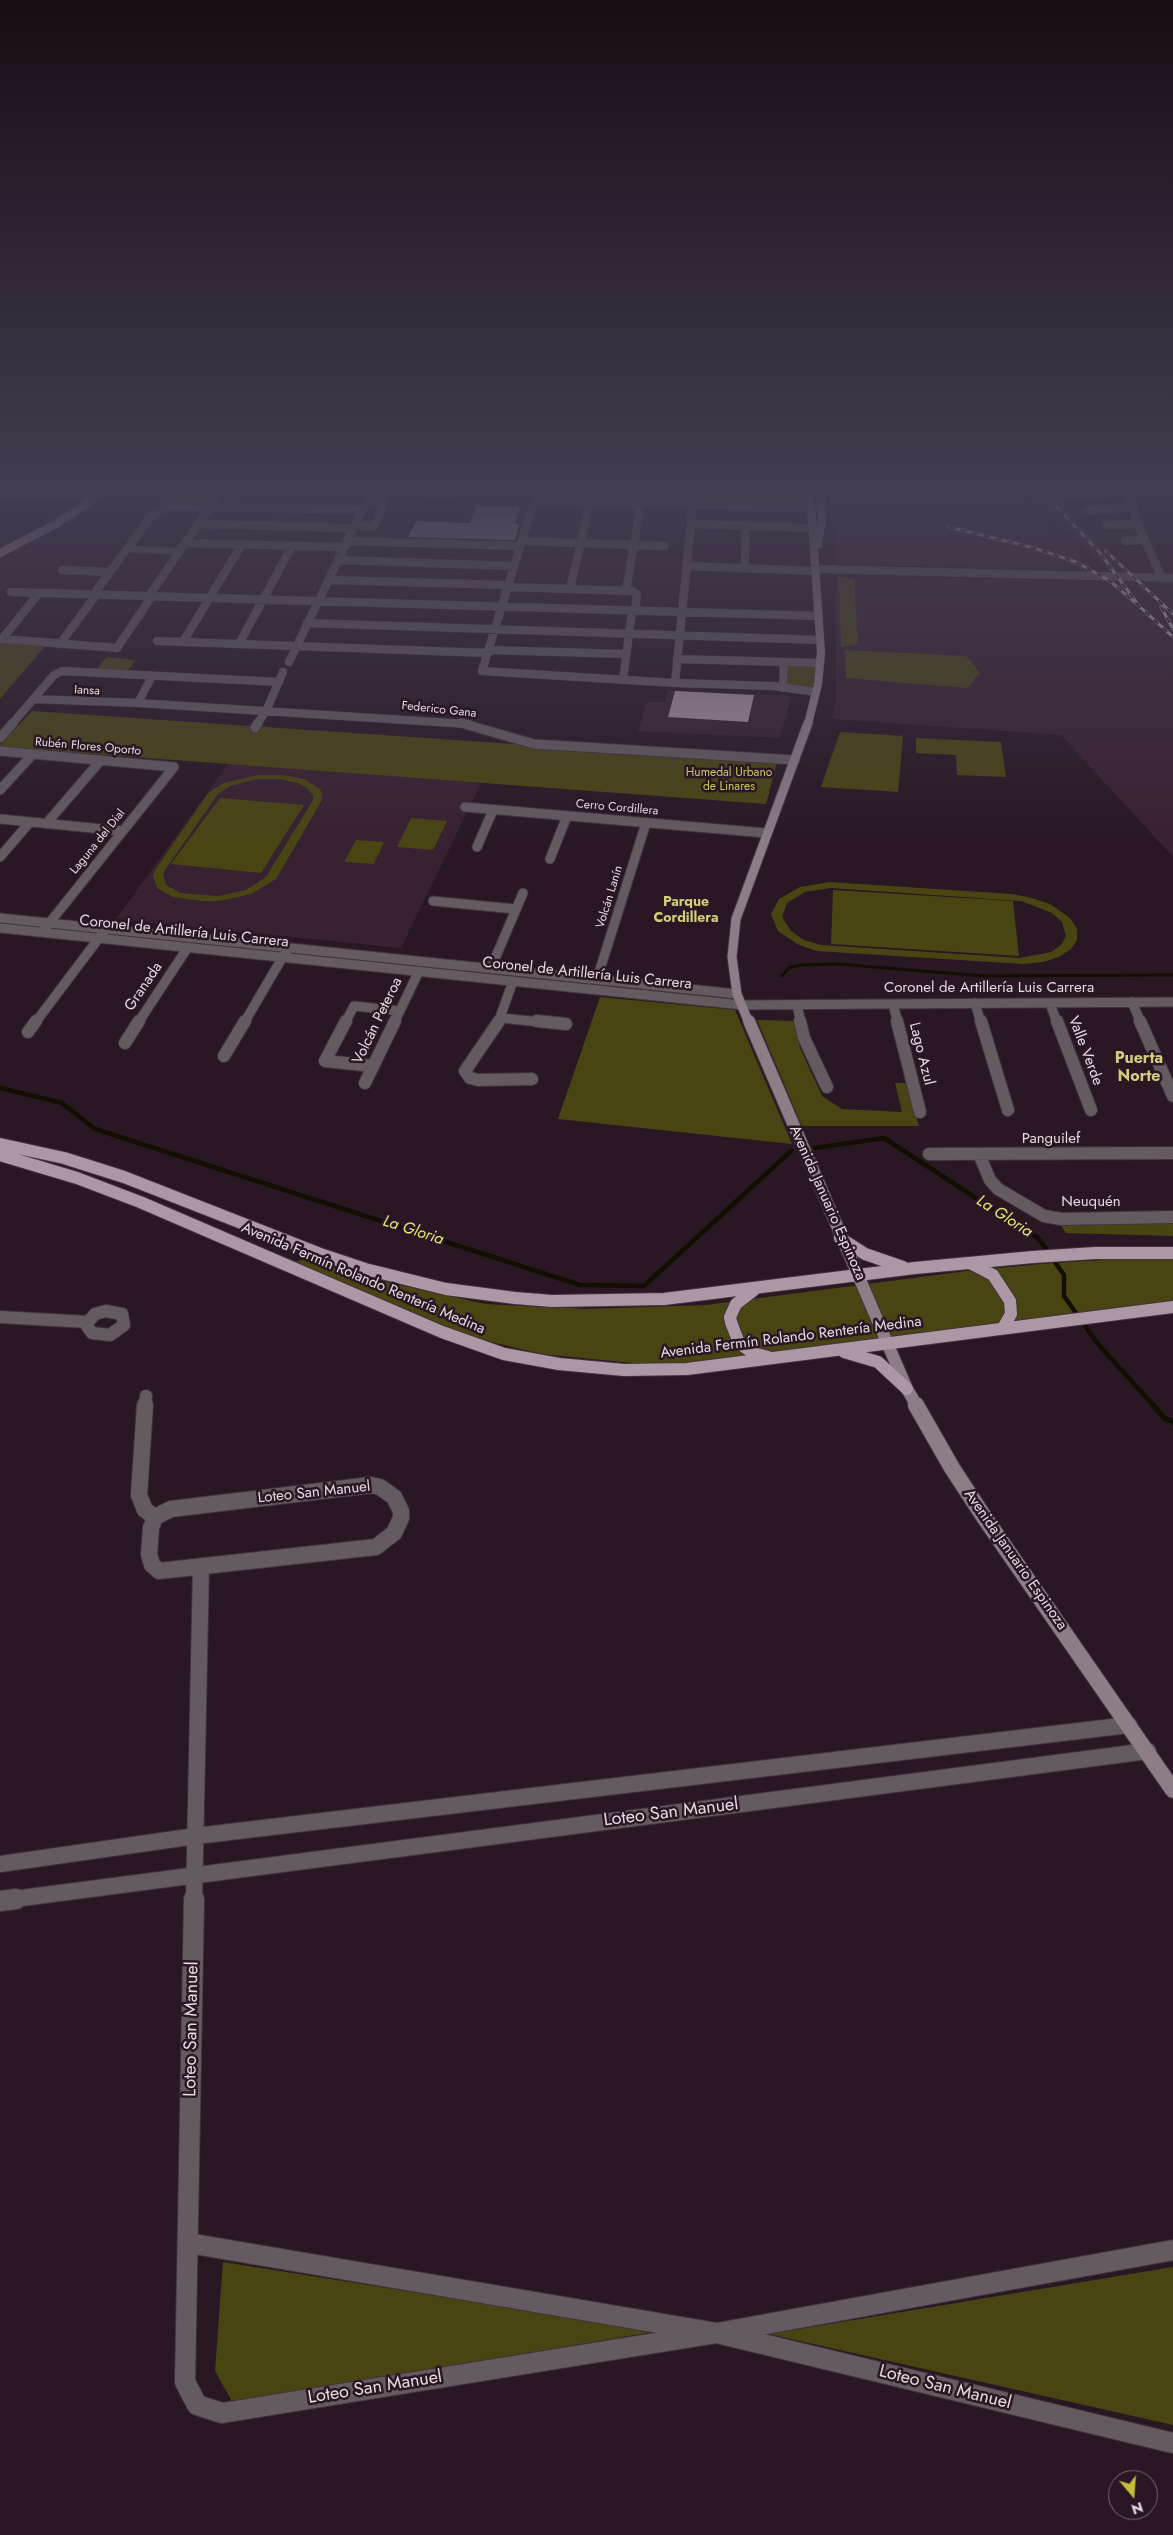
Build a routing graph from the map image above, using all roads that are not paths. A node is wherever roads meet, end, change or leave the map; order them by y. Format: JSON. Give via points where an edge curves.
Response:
{"nodes":[{"id":1,"x":25,"y":610,"type":"edge"},
{"id":2,"x":84,"y":610,"type":"edge"},
{"id":3,"x":142,"y":610,"type":"edge"},
{"id":4,"x":202,"y":610,"type":"edge"},
{"id":5,"x":257,"y":610,"type":"edge"},
{"id":6,"x":314,"y":610,"type":"edge"},
{"id":7,"x":501,"y":610,"type":"edge"},
{"id":8,"x":610,"y":610,"type":"edge"},
{"id":9,"x":819,"y":610,"type":"edge"},
{"id":10,"x":633,"y":611,"type":"junction"},
{"id":11,"x":682,"y":612,"type":"junction"},
{"id":12,"x":819,"y":616,"type":"junction"},
{"id":13,"x":307,"y":624,"type":"junction"},
{"id":14,"x":495,"y":629,"type":"junction"},
{"id":15,"x":629,"y":634,"type":"junction"},
{"id":16,"x":680,"y":635,"type":"junction"},
{"id":17,"x":820,"y":640,"type":"junction"},
{"id":18,"x":157,"y":641,"type":"dead end"},
{"id":19,"x":183,"y":642,"type":"junction"},
{"id":20,"x":60,"y":644,"type":"junction"},
{"id":21,"x":239,"y":644,"type":"junction"},
{"id":22,"x":296,"y":646,"type":"junction"},
{"id":23,"x":488,"y":651,"type":"junction"},
{"id":24,"x":626,"y":654,"type":"junction"},
{"id":25,"x":677,"y":659,"type":"junction"},
{"id":26,"x":288,"y":662,"type":"dead end"},
{"id":27,"x":784,"y":662,"type":"junction"},
{"id":28,"x":820,"y":664,"type":"junction"},
{"id":29,"x":283,"y":672,"type":"dead end"},
{"id":30,"x":148,"y":676,"type":"junction"},
{"id":31,"x":623,"y":680,"type":"junction"},
{"id":32,"x":279,"y":682,"type":"junction"},
{"id":33,"x":675,"y":683,"type":"junction"},
{"id":34,"x":783,"y":688,"type":"junction"},
{"id":35,"x":816,"y":692,"type":"junction"},
{"id":36,"x":33,"y":699,"type":"junction"},
{"id":37,"x":138,"y":703,"type":"junction"},
{"id":38,"x":266,"y":710,"type":"junction"},
{"id":39,"x":255,"y":728,"type":"dead end"},
{"id":40,"x":0,"y":738,"type":"edge"},
{"id":41,"x":0,"y":751,"type":"edge"},
{"id":42,"x":33,"y":754,"type":"junction"},
{"id":43,"x":101,"y":760,"type":"junction"},
{"id":44,"x":795,"y":760,"type":"junction"},
{"id":45,"x":174,"y":767,"type":"joint"},
{"id":46,"x":0,"y":790,"type":"edge"},
{"id":47,"x":465,"y":807,"type":"dead end"},
{"id":48,"x":493,"y":810,"type":"junction"},
{"id":49,"x":567,"y":816,"type":"junction"},
{"id":50,"x":0,"y":819,"type":"edge"},
{"id":51,"x":30,"y":822,"type":"junction"},
{"id":52,"x":646,"y":823,"type":"junction"},
{"id":53,"x":46,"y":824,"type":"junction"},
{"id":54,"x":123,"y":831,"type":"junction"},
{"id":55,"x":766,"y":833,"type":"junction"},
{"id":56,"x":477,"y":847,"type":"dead end"},
{"id":57,"x":0,"y":857,"type":"edge"},
{"id":58,"x":550,"y":859,"type":"dead end"},
{"id":59,"x":522,"y":893,"type":"dead end"},
{"id":60,"x":433,"y":901,"type":"dead end"},
{"id":61,"x":515,"y":908,"type":"junction"},
{"id":62,"x":0,"y":918,"type":"edge"},
{"id":63,"x":48,"y":923,"type":"junction"},
{"id":64,"x":0,"y":928,"type":"edge"},
{"id":65,"x":106,"y":929,"type":"junction"},
{"id":66,"x":42,"y":932,"type":"junction"},
{"id":67,"x":99,"y":938,"type":"junction"},
{"id":68,"x":188,"y":947,"type":"junction"},
{"id":69,"x":288,"y":948,"type":"junction"},
{"id":70,"x":282,"y":957,"type":"junction"},
{"id":71,"x":491,"y":968,"type":"junction"},
{"id":72,"x":419,"y":971,"type":"junction"},
{"id":73,"x":544,"y":974,"type":"junction"},
{"id":74,"x":597,"y":979,"type":"junction"},
{"id":75,"x":513,"y":981,"type":"junction"},
{"id":76,"x":538,"y":984,"type":"junction"},
{"id":77,"x":683,"y":994,"type":"junction"},
{"id":78,"x":737,"y":994,"type":"junction"},
{"id":79,"x":1132,"y":1002,"type":"junction"},
{"id":80,"x":1173,"y":1002,"type":"edge"},
{"id":81,"x":1050,"y":1003,"type":"junction"},
{"id":82,"x":893,"y":1004,"type":"junction"},
{"id":83,"x":975,"y":1004,"type":"junction"},
{"id":84,"x":742,"y":1005,"type":"junction"},
{"id":85,"x":797,"y":1005,"type":"junction"},
{"id":86,"x":400,"y":1011,"type":"junction"},
{"id":87,"x":501,"y":1018,"type":"junction"},
{"id":88,"x":566,"y":1024,"type":"dead end"},
{"id":89,"x":28,"y":1032,"type":"dead end"},
{"id":90,"x":125,"y":1043,"type":"dead end"},
{"id":91,"x":224,"y":1056,"type":"dead end"},
{"id":92,"x":373,"y":1066,"type":"junction"},
{"id":93,"x":532,"y":1080,"type":"dead end"},
{"id":94,"x":365,"y":1083,"type":"dead end"},
{"id":95,"x":827,"y":1087,"type":"dead end"},
{"id":96,"x":1173,"y":1096,"type":"edge"},
{"id":97,"x":1008,"y":1110,"type":"dead end"},
{"id":98,"x":1091,"y":1110,"type":"dead end"},
{"id":99,"x":920,"y":1112,"type":"dead end"},
{"id":100,"x":0,"y":1144,"type":"edge"},
{"id":101,"x":929,"y":1154,"type":"dead end"},
{"id":102,"x":979,"y":1154,"type":"junction"},
{"id":103,"x":1173,"y":1154,"type":"edge"},
{"id":104,"x":0,"y":1155,"type":"edge"},
{"id":105,"x":1173,"y":1217,"type":"edge"},
{"id":106,"x":840,"y":1238,"type":"junction"},
{"id":107,"x":1173,"y":1253,"type":"edge"},
{"id":108,"x":967,"y":1263,"type":"junction"},
{"id":109,"x":915,"y":1268,"type":"junction"},
{"id":110,"x":858,"y":1275,"type":"junction"},
{"id":111,"x":759,"y":1288,"type":"junction"},
{"id":112,"x":1173,"y":1307,"type":"edge"},
{"id":113,"x":0,"y":1317,"type":"edge"},
{"id":114,"x":88,"y":1322,"type":"dead end"},
{"id":115,"x":1003,"y":1328,"type":"junction"},
{"id":116,"x":887,"y":1344,"type":"junction"},
{"id":117,"x":834,"y":1350,"type":"junction"},
{"id":118,"x":772,"y":1358,"type":"junction"},
{"id":119,"x":907,"y":1389,"type":"junction"},
{"id":120,"x":146,"y":1396,"type":"dead end"},
{"id":121,"x":155,"y":1517,"type":"junction"},
{"id":122,"x":201,"y":1567,"type":"junction"},
{"id":123,"x":1129,"y":1724,"type":"junction"},
{"id":124,"x":1148,"y":1752,"type":"junction"},
{"id":125,"x":1173,"y":1790,"type":"edge"},
{"id":126,"x":196,"y":1836,"type":"junction"},
{"id":127,"x":0,"y":1864,"type":"edge"},
{"id":128,"x":195,"y":1874,"type":"junction"},
{"id":129,"x":0,"y":1901,"type":"edge"},
{"id":130,"x":188,"y":2243,"type":"junction"},
{"id":131,"x":1173,"y":2250,"type":"edge"},
{"id":132,"x":716,"y":2333,"type":"junction"},
{"id":133,"x":1173,"y":2444,"type":"edge"}],
"edges":[{"from":1,"to":20,"type":"street","via":[[2,639]]},
{"from":2,"to":20,"type":"street"},
{"from":3,"to":20,"type":"street","via":[[117,648]]},
{"from":4,"to":19,"type":"street"},
{"from":5,"to":21,"type":"street"},
{"from":6,"to":13,"type":"street"},
{"from":7,"to":14,"type":"street"},
{"from":8,"to":10,"type":"street"},
{"from":9,"to":12,"type":"main road","name":"Avenida Januario Espinoza"},
{"from":10,"to":11,"type":"street"},
{"from":10,"to":15,"type":"street"},
{"from":11,"to":12,"type":"street"},
{"from":11,"to":16,"type":"street"},
{"from":12,"to":17,"type":"main road","name":"Avenida Januario Espinoza"},
{"from":13,"to":14,"type":"street"},
{"from":13,"to":22,"type":"street"},
{"from":14,"to":15,"type":"street"},
{"from":14,"to":23,"type":"street"},
{"from":15,"to":16,"type":"street"},
{"from":15,"to":24,"type":"street"},
{"from":16,"to":17,"type":"street"},
{"from":16,"to":25,"type":"street"},
{"from":17,"to":28,"type":"main road","name":"Avenida Januario Espinoza"},
{"from":18,"to":19,"type":"street"},
{"from":19,"to":21,"type":"street"},
{"from":21,"to":22,"type":"street"},
{"from":22,"to":23,"type":"street"},
{"from":22,"to":26,"type":"street"},
{"from":23,"to":24,"type":"street"},
{"from":23,"to":31,"type":"street","via":[[482,671]]},
{"from":24,"to":31,"type":"street"},
{"from":25,"to":27,"type":"street"},
{"from":25,"to":33,"type":"street"},
{"from":27,"to":28,"type":"street"},
{"from":27,"to":34,"type":"street"},
{"from":28,"to":35,"type":"main road","name":"Avenida Januario Espinoza"},
{"from":29,"to":32,"type":"street"},
{"from":30,"to":32,"type":"street"},
{"from":30,"to":36,"type":"street","via":[[62,671],[54,675]]},
{"from":30,"to":37,"type":"street","via":[[150,680]]},
{"from":31,"to":33,"type":"street"},
{"from":32,"to":38,"type":"street"},
{"from":33,"to":34,"type":"street"},
{"from":34,"to":35,"type":"street"},
{"from":35,"to":44,"type":"main road","name":"Avenida Januario Espinoza"},
{"from":36,"to":37,"type":"street","name":"Iansa"},
{"from":36,"to":40,"type":"street"},
{"from":37,"to":38,"type":"street","name":"Federico Gana"},
{"from":38,"to":39,"type":"street"},
{"from":38,"to":44,"type":"street","name":"Federico Gana","via":[[462,723],[534,744]]},
{"from":41,"to":42,"type":"street","name":"Rubén Flores Oporto"},
{"from":42,"to":43,"type":"street","name":"Rubén Flores Oporto"},
{"from":42,"to":46,"type":"street"},
{"from":43,"to":45,"type":"street","name":"Rubén Flores Oporto"},
{"from":43,"to":53,"type":"street"},
{"from":44,"to":55,"type":"main road","name":"Avenida Januario Espinoza"},
{"from":45,"to":54,"type":"street","name":"Laguna del Dial"},
{"from":47,"to":48,"type":"street","name":"Cerro Cordillera"},
{"from":48,"to":49,"type":"street","name":"Cerro Cordillera"},
{"from":48,"to":56,"type":"street"},
{"from":49,"to":52,"type":"street","name":"Cerro Cordillera"},
{"from":49,"to":58,"type":"street"},
{"from":50,"to":51,"type":"street"},
{"from":51,"to":53,"type":"street"},
{"from":51,"to":57,"type":"street"},
{"from":52,"to":55,"type":"street","name":"Cerro Cordillera"},
{"from":52,"to":74,"type":"street","name":"Volcán Lanín"},
{"from":53,"to":54,"type":"street"},
{"from":54,"to":63,"type":"street","name":"Laguna del Dial"},
{"from":55,"to":78,"type":"main road","name":"Avenida Januario Espinoza","via":[[733,931],[732,957]]},
{"from":59,"to":61,"type":"street"},
{"from":60,"to":61,"type":"street"},
{"from":61,"to":71,"type":"street"},
{"from":62,"to":63,"type":"street","name":"Coronel de Artillería Luis Carrera"},
{"from":63,"to":65,"type":"street","name":"Coronel de Artillería Luis Carrera"},
{"from":63,"to":66,"type":"street","name":"Laguna del Dial"},
{"from":64,"to":66,"type":"street","name":"Coronel de Artillería Luis Carrera"},
{"from":65,"to":67,"type":"street"},
{"from":65,"to":69,"type":"street","name":"Coronel de Artillería Luis Carrera"},
{"from":66,"to":67,"type":"street","name":"Coronel de Artillería Luis Carrera"},
{"from":67,"to":68,"type":"street","name":"Coronel de Artillería Luis Carrera"},
{"from":67,"to":89,"type":"street"},
{"from":68,"to":70,"type":"street","name":"Coronel de Artillería Luis Carrera"},
{"from":68,"to":90,"type":"street","name":"Granada"},
{"from":69,"to":70,"type":"street"},
{"from":69,"to":71,"type":"street","name":"Coronel de Artillería Luis Carrera"},
{"from":70,"to":72,"type":"street","name":"Coronel de Artillería Luis Carrera"},
{"from":70,"to":91,"type":"street"},
{"from":71,"to":73,"type":"street","name":"Coronel de Artillería Luis Carrera"},
{"from":72,"to":75,"type":"street","name":"Coronel de Artillería Luis Carrera"},
{"from":72,"to":86,"type":"street","name":"Volcán Peteroa"},
{"from":73,"to":74,"type":"street","name":"Coronel de Artillería Luis Carrera"},
{"from":73,"to":76,"type":"street"},
{"from":74,"to":77,"type":"street","name":"Coronel de Artillería Luis Carrera"},
{"from":75,"to":76,"type":"street","name":"Coronel de Artillería Luis Carrera"},
{"from":75,"to":87,"type":"street"},
{"from":76,"to":77,"type":"street","name":"Coronel de Artillería Luis Carrera"},
{"from":77,"to":78,"type":"street","name":"Coronel de Artillería Luis Carrera"},
{"from":77,"to":84,"type":"street","name":"Coronel de Artillería Luis Carrera"},
{"from":78,"to":84,"type":"main road","name":"Avenida Januario Espinoza"},
{"from":79,"to":80,"type":"street","name":"Coronel de Artillería Luis Carrera"},
{"from":79,"to":81,"type":"street","name":"Coronel de Artillería Luis Carrera"},
{"from":79,"to":96,"type":"street"},
{"from":81,"to":83,"type":"street","name":"Coronel de Artillería Luis Carrera"},
{"from":81,"to":98,"type":"street","name":"Valle Verde"},
{"from":82,"to":83,"type":"street","name":"Coronel de Artillería Luis Carrera"},
{"from":82,"to":85,"type":"street","name":"Coronel de Artillería Luis Carrera"},
{"from":82,"to":99,"type":"street","name":"Lago Azul"},
{"from":83,"to":97,"type":"street"},
{"from":84,"to":85,"type":"street","name":"Coronel de Artillería Luis Carrera"},
{"from":84,"to":106,"type":"main road","name":"Avenida Januario Espinoza"},
{"from":85,"to":95,"type":"street","via":[[804,1038]]},
{"from":86,"to":92,"type":"street","name":"Volcán Peteroa"},
{"from":86,"to":92,"type":"street","via":[[354,1006],[325,1061]]},
{"from":87,"to":88,"type":"street"},
{"from":87,"to":93,"type":"street","via":[[466,1066],[467,1075],[478,1080]]},
{"from":92,"to":94,"type":"street","name":"Volcán Peteroa"},
{"from":100,"to":111,"type":"main road","name":"Avenida Fermín Rolando Rentería Medina","via":[[94,1167],[323,1255],[392,1277],[446,1289],[543,1300],[626,1301]]},
{"from":101,"to":102,"type":"street","name":"Panguilef"},
{"from":102,"to":103,"type":"street","name":"Panguilef"},
{"from":102,"to":105,"type":"street","name":"Neuquén","via":[[990,1180],[998,1189],[1044,1216],[1060,1219]]},
{"from":104,"to":118,"type":"main road","name":"Avenida Fermín Rolando Rentería Medina","via":[[104,1187],[394,1313],[504,1354],[559,1364],[655,1371]]},
{"from":106,"to":109,"type":"main road","via":[[876,1259]]},
{"from":106,"to":110,"type":"main road","name":"Avenida Januario Espinoza"},
{"from":107,"to":108,"type":"main road","name":"Avenida Fermín Rolando Rentería Medina","via":[[1065,1254]]},
{"from":108,"to":109,"type":"main road","name":"Avenida Fermín Rolando Rentería Medina"},
{"from":108,"to":115,"type":"main road","via":[[988,1271],[1004,1290],[1012,1308]]},
{"from":109,"to":110,"type":"main road","name":"Avenida Fermín Rolando Rentería Medina"},
{"from":110,"to":111,"type":"main road","name":"Avenida Fermín Rolando Rentería Medina"},
{"from":110,"to":116,"type":"main road","name":"Avenida Januario Espinoza"},
{"from":111,"to":118,"type":"main road","via":[[736,1304],[731,1322],[736,1338],[746,1349]]},
{"from":112,"to":115,"type":"main road","name":"Avenida Fermín Rolando Rentería Medina"},
{"from":113,"to":114,"type":"street"},
{"from":115,"to":116,"type":"main road","name":"Avenida Fermín Rolando Rentería Medina"},
{"from":116,"to":117,"type":"main road","name":"Avenida Fermín Rolando Rentería Medina"},
{"from":116,"to":119,"type":"main road","name":"Avenida Januario Espinoza"},
{"from":117,"to":118,"type":"main road","name":"Avenida Fermín Rolando Rentería Medina"},
{"from":117,"to":119,"type":"main road","via":[[878,1362]]},
{"from":119,"to":123,"type":"main road","name":"Avenida Januario Espinoza","via":[[968,1492]]},
{"from":120,"to":121,"type":"street","via":[[139,1495],[145,1510]]},
{"from":121,"to":122,"type":"street","name":"Loteo San Manuel","via":[[150,1528],[152,1565],[159,1571]]},
{"from":121,"to":122,"type":"street","name":"Loteo San Manuel","via":[[171,1508],[372,1485],[394,1497],[401,1510],[394,1533],[376,1547]]},
{"from":122,"to":126,"type":"street","name":"Loteo San Manuel"},
{"from":123,"to":124,"type":"main road","name":"Avenida Januario Espinoza"},
{"from":123,"to":126,"type":"street","name":"Loteo San Manuel"},
{"from":124,"to":125,"type":"main road","name":"Avenida Januario Espinoza"},
{"from":124,"to":128,"type":"street","name":"Loteo San Manuel"},
{"from":126,"to":127,"type":"street","name":"Loteo San Manuel"},
{"from":126,"to":128,"type":"street","name":"Loteo San Manuel"},
{"from":128,"to":129,"type":"street","name":"Loteo San Manuel"},
{"from":128,"to":130,"type":"street","name":"Loteo San Manuel"},
{"from":130,"to":132,"type":"street","name":"Loteo San Manuel"},
{"from":130,"to":132,"type":"street","name":"Loteo San Manuel","via":[[185,2382],[197,2406],[222,2413]]},
{"from":131,"to":132,"type":"street","name":"Loteo San Manuel"},
{"from":132,"to":133,"type":"street","name":"Loteo San Manuel"}]}
